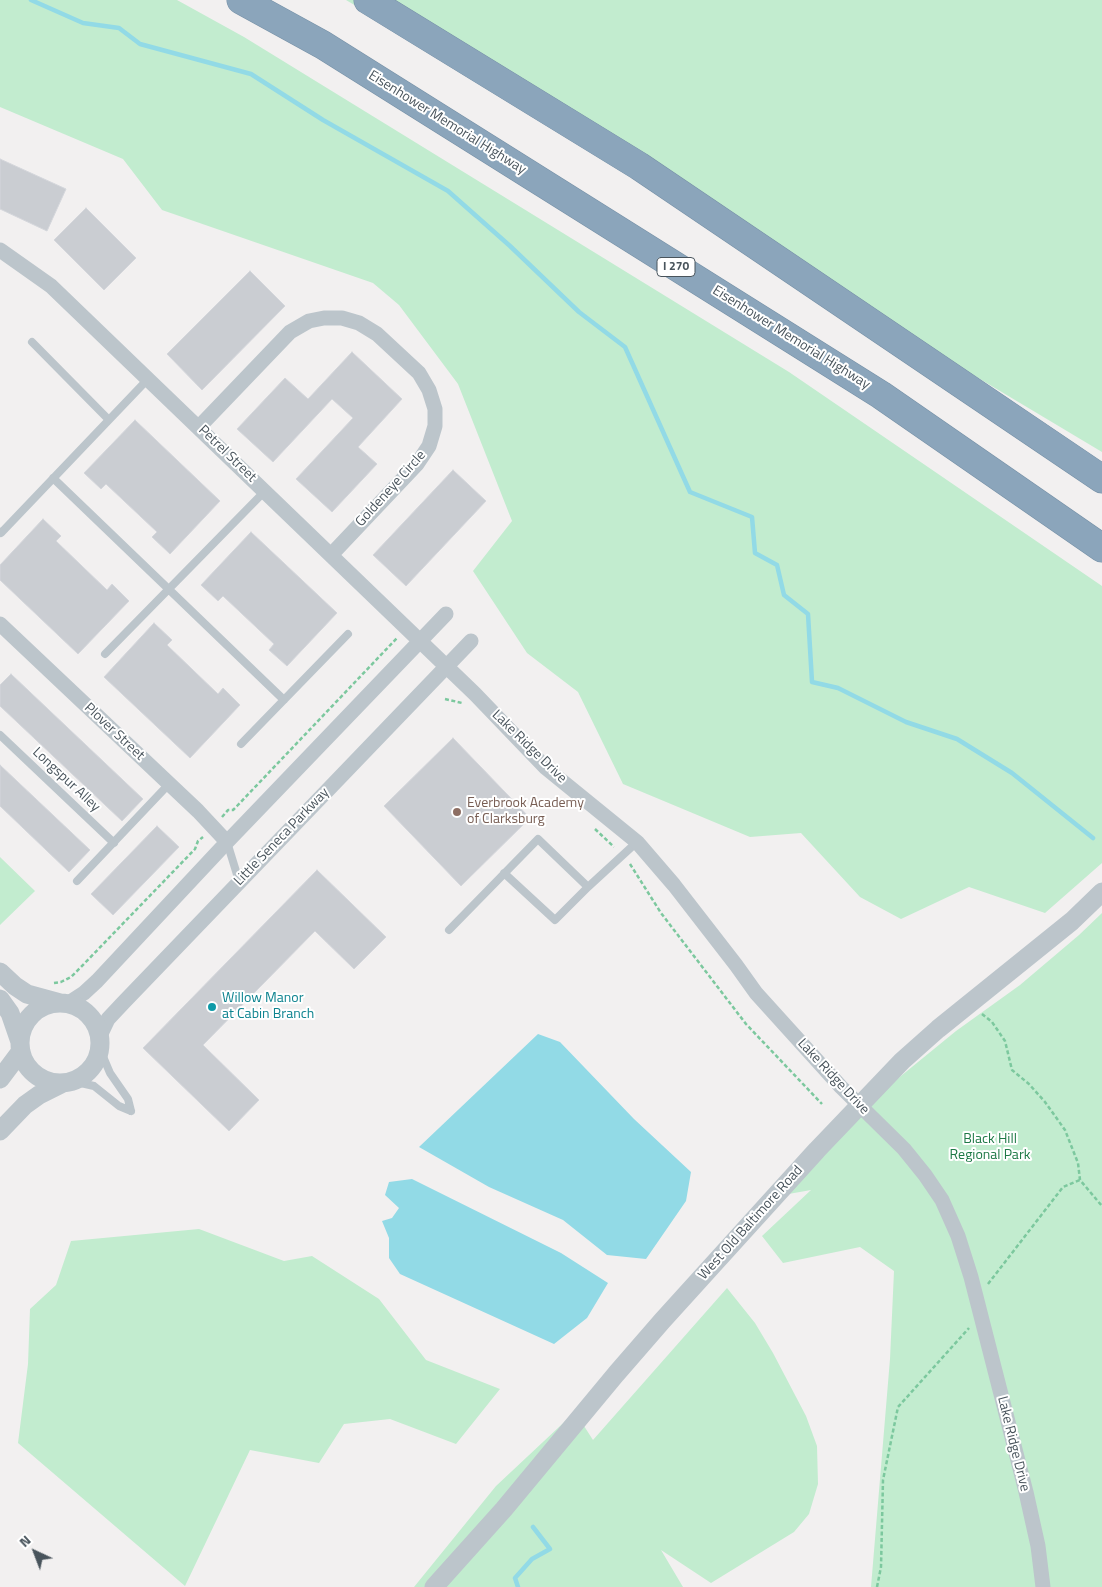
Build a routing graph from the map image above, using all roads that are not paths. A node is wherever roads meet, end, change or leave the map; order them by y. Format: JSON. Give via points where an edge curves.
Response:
{"nodes":[{"id":1,"x":241,"y":0,"type":"edge"},
{"id":2,"x":368,"y":0,"type":"edge"},
{"id":3,"x":0,"y":250,"type":"edge"},
{"id":4,"x":32,"y":342,"type":"dead end"},
{"id":5,"x":148,"y":379,"type":"junction"},
{"id":6,"x":109,"y":420,"type":"junction"},
{"id":7,"x":199,"y":427,"type":"junction"},
{"id":8,"x":53,"y":478,"type":"junction"},
{"id":9,"x":1102,"y":479,"type":"edge"},
{"id":10,"x":265,"y":491,"type":"junction"},
{"id":11,"x":0,"y":532,"type":"edge"},
{"id":12,"x":1102,"y":548,"type":"edge"},
{"id":13,"x":331,"y":555,"type":"junction"},
{"id":14,"x":169,"y":589,"type":"junction"},
{"id":15,"x":446,"y":614,"type":"dead end"},
{"id":16,"x":2,"y":631,"type":"edge"},
{"id":17,"x":348,"y":634,"type":"dead end"},
{"id":18,"x":420,"y":641,"type":"junction"},
{"id":19,"x":471,"y":641,"type":"dead end"},
{"id":20,"x":105,"y":654,"type":"dead end"},
{"id":21,"x":447,"y":666,"type":"junction"},
{"id":22,"x":284,"y":700,"type":"junction"},
{"id":23,"x":0,"y":735,"type":"edge"},
{"id":24,"x":242,"y":744,"type":"dead end"},
{"id":25,"x":169,"y":784,"type":"junction"},
{"id":26,"x":114,"y":842,"type":"junction"},
{"id":27,"x":228,"y":842,"type":"junction"},
{"id":28,"x":638,"y":842,"type":"junction"},
{"id":29,"x":504,"y":873,"type":"junction"},
{"id":30,"x":77,"y":881,"type":"dead end"},
{"id":31,"x":238,"y":881,"type":"junction"},
{"id":32,"x":588,"y":887,"type":"junction"},
{"id":33,"x":1102,"y":892,"type":"edge"},
{"id":34,"x":449,"y":930,"type":"dead end"},
{"id":35,"x":0,"y":972,"type":"edge"},
{"id":36,"x":0,"y":999,"type":"edge"},
{"id":37,"x":63,"y":1003,"type":"junction"},
{"id":38,"x":99,"y":1042,"type":"junction"},
{"id":39,"x":20,"y":1046,"type":"junction"},
{"id":40,"x":0,"y":1079,"type":"edge"},
{"id":41,"x":68,"y":1082,"type":"junction"},
{"id":42,"x":860,"y":1105,"type":"junction"},
{"id":43,"x":0,"y":1131,"type":"edge"},
{"id":44,"x":434,"y":1587,"type":"edge"},
{"id":45,"x":1042,"y":1587,"type":"edge"}],
"edges":[{"from":1,"to":12,"type":"highway","name":"Eisenhower Memorial Highway","number":"I 270","via":[[323,45],[881,395]]},
{"from":2,"to":9,"type":"highway","via":[[639,166]]},
{"from":3,"to":5,"type":"street","name":"Petrel Street","via":[[51,286]]},
{"from":4,"to":6,"type":"lane"},
{"from":5,"to":6,"type":"lane"},
{"from":5,"to":7,"type":"street","name":"Petrel Street"},
{"from":6,"to":8,"type":"lane"},
{"from":7,"to":10,"type":"street","name":"Petrel Street"},
{"from":7,"to":13,"type":"street","name":"Goldeneye Circle","via":[[290,332],[324,318],[342,318],[359,323],[377,334],[419,373],[435,409],[435,426],[429,446]]},
{"from":8,"to":11,"type":"lane"},
{"from":8,"to":14,"type":"lane"},
{"from":10,"to":13,"type":"street","name":"Petrel Street"},
{"from":10,"to":14,"type":"lane"},
{"from":13,"to":18,"type":"street","name":"Petrel Street"},
{"from":14,"to":20,"type":"lane"},
{"from":14,"to":22,"type":"lane"},
{"from":15,"to":18,"type":"street"},
{"from":16,"to":25,"type":"street","name":"Plover Street"},
{"from":17,"to":22,"type":"lane"},
{"from":18,"to":21,"type":"street","name":"Petrel Street"},
{"from":18,"to":27,"type":"street"},
{"from":19,"to":21,"type":"street","name":"Little Seneca Parkway"},
{"from":21,"to":28,"type":"street","name":"Lake Ridge Drive","via":[[546,768]]},
{"from":21,"to":31,"type":"street","name":"Little Seneca Parkway"},
{"from":22,"to":24,"type":"lane"},
{"from":23,"to":26,"type":"lane","name":"Longspur Alley"},
{"from":25,"to":26,"type":"lane"},
{"from":25,"to":27,"type":"street","name":"Plover Street"},
{"from":26,"to":30,"type":"lane"},
{"from":27,"to":31,"type":"lane"},
{"from":27,"to":37,"type":"street","via":[[97,981],[84,993]]},
{"from":28,"to":32,"type":"lane"},
{"from":28,"to":42,"type":"street","name":"Lake Ridge Drive","via":[[756,993]]},
{"from":29,"to":32,"type":"lane","via":[[555,920]]},
{"from":29,"to":32,"type":"lane","via":[[538,839]]},
{"from":29,"to":34,"type":"lane"},
{"from":31,"to":38,"type":"street","name":"Little Seneca Parkway","via":[[108,1019]]},
{"from":33,"to":42,"type":"street","name":"West Old Baltimore Road","via":[[1072,921],[902,1061]]},
{"from":35,"to":37,"type":"street","via":[[27,994]]},
{"from":36,"to":39,"type":"street","via":[[10,1013]]},
{"from":37,"to":38,"type":"street","via":[[79,1008],[88,1016],[96,1026]]},
{"from":37,"to":39,"type":"street","via":[[37,1010],[22,1030]]},
{"from":38,"to":41,"type":"street","via":[[91,1068]]},
{"from":38,"to":41,"type":"lane","via":[[110,1073],[128,1099],[131,1111],[119,1106],[94,1086]]},
{"from":39,"to":40,"type":"street"},
{"from":39,"to":41,"type":"street","via":[[24,1062],[40,1078]]},
{"from":41,"to":43,"type":"street","via":[[25,1105]]},
{"from":42,"to":44,"type":"street","name":"West Old Baltimore Road","via":[[662,1321]]},
{"from":42,"to":45,"type":"street","name":"Lake Ridge Drive","via":[[904,1149],[942,1200],[958,1236],[1026,1492],[1038,1546]]}]}
